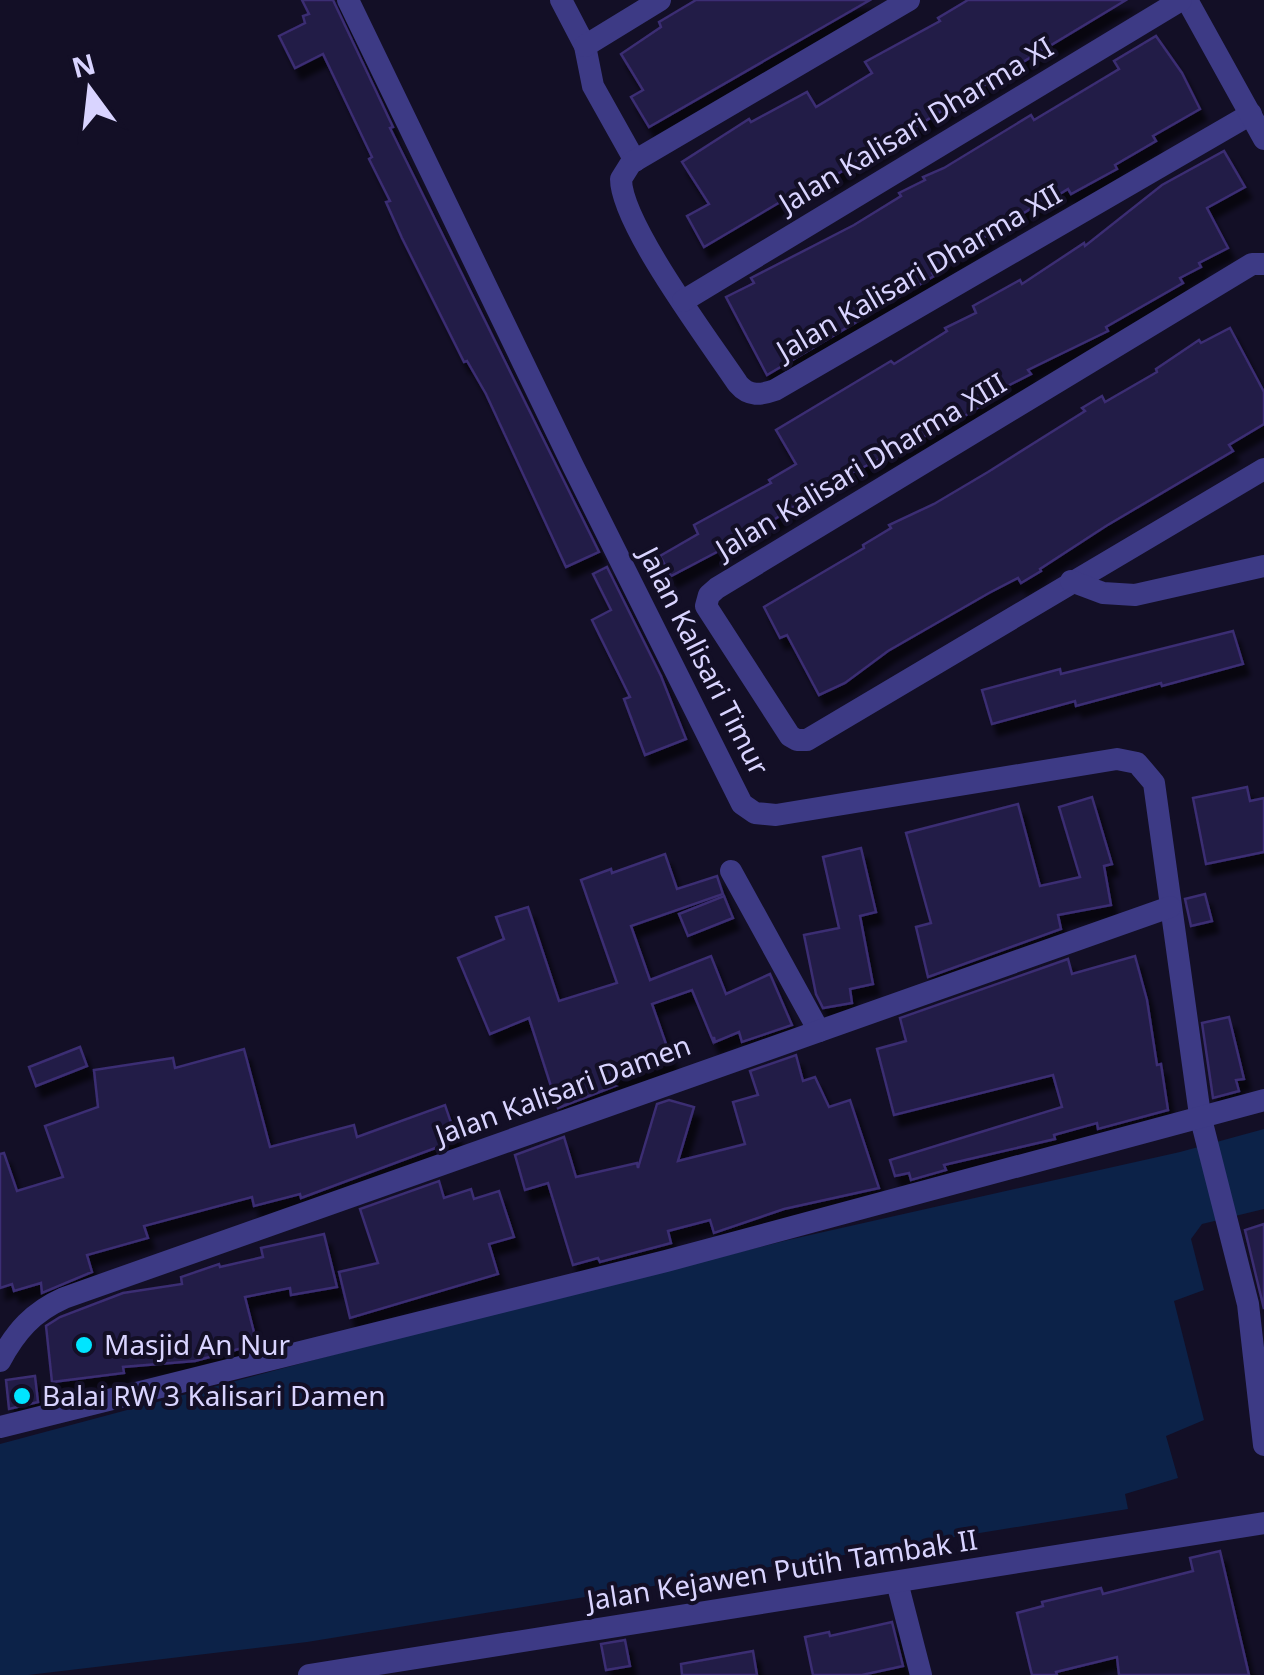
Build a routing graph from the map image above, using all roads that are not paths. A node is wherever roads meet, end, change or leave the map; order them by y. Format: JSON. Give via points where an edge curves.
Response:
{"nodes":[{"id":1,"x":348,"y":0,"type":"edge"},
{"id":2,"x":561,"y":0,"type":"edge"},
{"id":3,"x":660,"y":0,"type":"edge"},
{"id":4,"x":908,"y":0,"type":"edge"},
{"id":5,"x":1184,"y":0,"type":"edge"},
{"id":6,"x":586,"y":46,"type":"junction"},
{"id":7,"x":1250,"y":114,"type":"junction"},
{"id":8,"x":1264,"y":139,"type":"edge"},
{"id":9,"x":635,"y":161,"type":"junction"},
{"id":10,"x":1264,"y":264,"type":"edge"},
{"id":11,"x":682,"y":301,"type":"junction"},
{"id":12,"x":1264,"y":469,"type":"edge"},
{"id":13,"x":1264,"y":566,"type":"edge"},
{"id":14,"x":1070,"y":581,"type":"junction"},
{"id":15,"x":731,"y":871,"type":"dead end"},
{"id":16,"x":1170,"y":907,"type":"junction"},
{"id":17,"x":819,"y":1031,"type":"junction"},
{"id":18,"x":1264,"y":1100,"type":"edge"},
{"id":19,"x":1203,"y":1126,"type":"junction"},
{"id":20,"x":1256,"y":1302,"type":"edge"},
{"id":21,"x":0,"y":1361,"type":"edge"},
{"id":22,"x":0,"y":1426,"type":"edge"},
{"id":23,"x":1263,"y":1431,"type":"edge"},
{"id":24,"x":1264,"y":1524,"type":"edge"},
{"id":25,"x":897,"y":1582,"type":"junction"},
{"id":26,"x":310,"y":1675,"type":"edge"},
{"id":27,"x":921,"y":1675,"type":"edge"}],
"edges":[{"from":1,"to":16,"type":"street","name":"Jalan Kalisari Timur","via":[[742,804],[776,815],[1117,759],[1136,763],[1154,783]]},
{"from":2,"to":6,"type":"street"},
{"from":3,"to":6,"type":"street"},
{"from":4,"to":9,"type":"street"},
{"from":5,"to":7,"type":"street"},
{"from":5,"to":11,"type":"street","name":"Jalan Kalisari Dharma XI"},
{"from":6,"to":9,"type":"street","via":[[593,86]]},
{"from":7,"to":8,"type":"street"},
{"from":7,"to":11,"type":"street","name":"Jalan Kalisari Dharma XII","via":[[766,394],[742,389]]},
{"from":9,"to":11,"type":"street","name":"Jalan Kalisari Dharma XII","via":[[621,179],[625,204]]},
{"from":10,"to":14,"type":"street","name":"Jalan Kalisari Dharma XIII","via":[[1252,264],[734,578],[712,592],[706,606],[790,736],[803,741]]},
{"from":12,"to":14,"type":"street","name":"Jalan Kalisari Dharma XIII"},
{"from":13,"to":14,"type":"street","via":[[1134,595]]},
{"from":15,"to":17,"type":"street"},
{"from":16,"to":17,"type":"street","name":"Jalan Kalisari Damen"},
{"from":16,"to":19,"type":"street","name":"Jalan Kalisari Timur"},
{"from":17,"to":21,"type":"street","name":"Jalan Kalisari Damen","via":[[64,1298],[22,1326]]},
{"from":18,"to":19,"type":"street"},
{"from":19,"to":20,"type":"street","via":[[1231,1240]]},
{"from":19,"to":22,"type":"street"},
{"from":20,"to":23,"type":"street"},
{"from":24,"to":25,"type":"street","name":"Jalan Kejawen Putih Tambak II"},
{"from":25,"to":26,"type":"street","name":"Jalan Kejawen Putih Tambak II"},
{"from":25,"to":27,"type":"street"}]}
